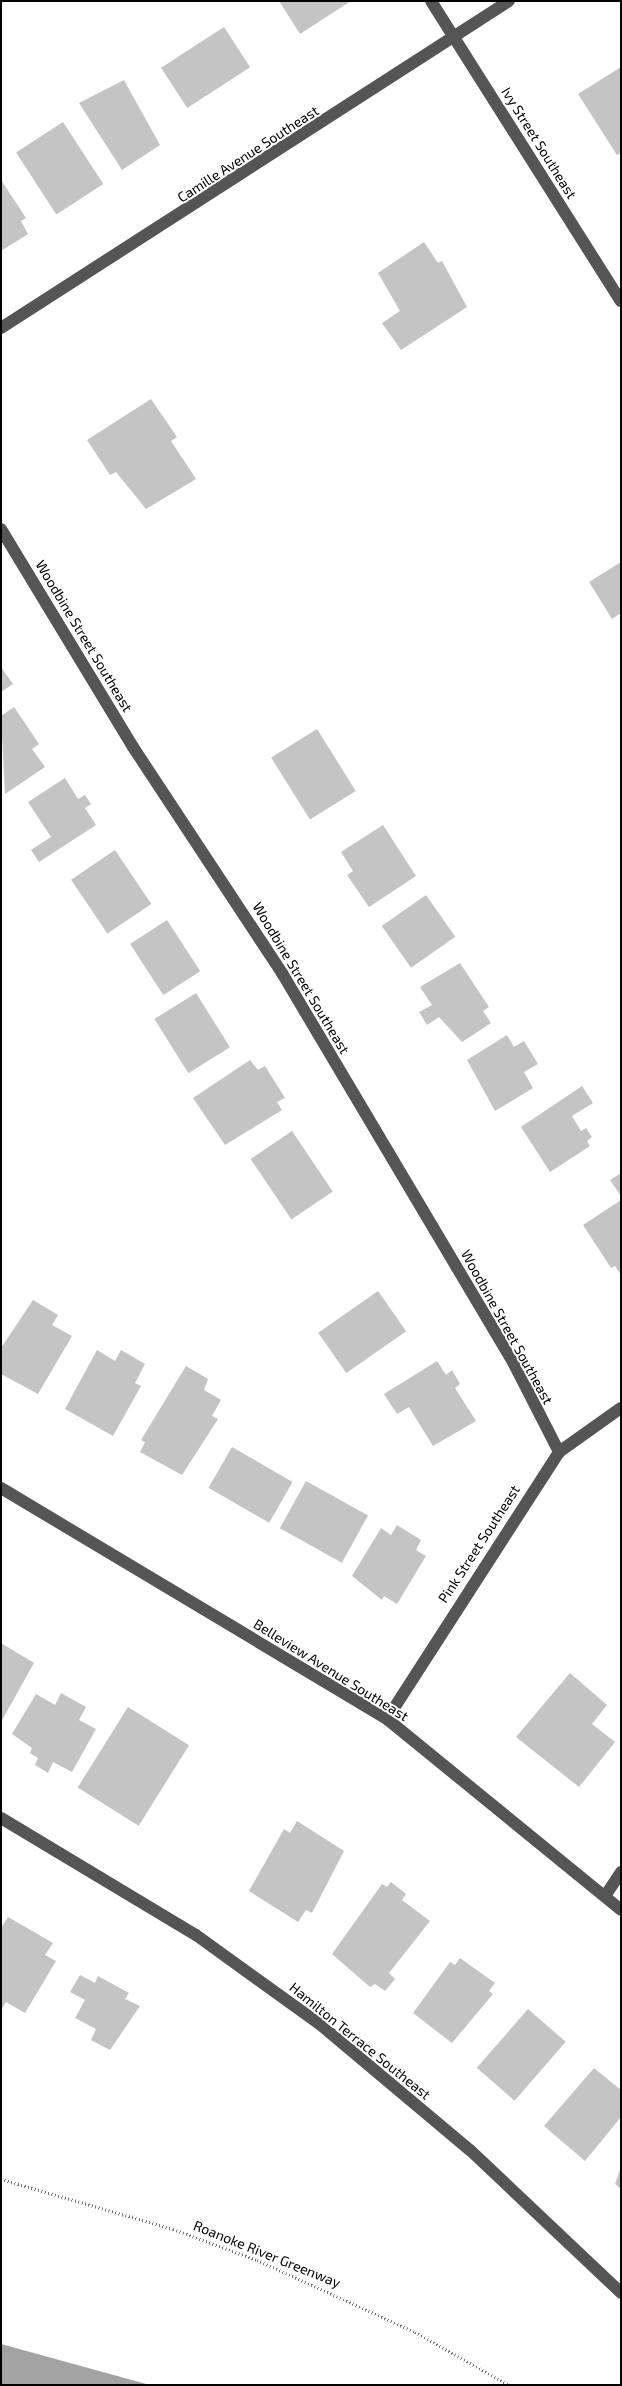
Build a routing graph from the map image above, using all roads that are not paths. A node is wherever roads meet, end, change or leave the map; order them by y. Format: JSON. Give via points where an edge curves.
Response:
{"nodes":[{"id":1,"x":431,"y":1,"type":"edge"},
{"id":2,"x":509,"y":1,"type":"edge"},
{"id":3,"x":455,"y":37,"type":"junction"},
{"id":4,"x":621,"y":301,"type":"edge"},
{"id":5,"x":1,"y":328,"type":"edge"},
{"id":6,"x":1,"y":529,"type":"edge"},
{"id":7,"x":621,"y":1408,"type":"edge"},
{"id":8,"x":559,"y":1452,"type":"junction"},
{"id":9,"x":1,"y":1488,"type":"edge"},
{"id":10,"x":387,"y":1719,"type":"junction"},
{"id":11,"x":1,"y":1818,"type":"edge"},
{"id":12,"x":621,"y":1872,"type":"edge"},
{"id":13,"x":605,"y":1896,"type":"junction"},
{"id":14,"x":621,"y":1910,"type":"edge"},
{"id":15,"x":621,"y":2293,"type":"edge"}],
"edges":[{"from":1,"to":3,"type":"street","name":"Ivy Street Southeast"},
{"from":2,"to":3,"type":"street","name":"Camille Avenue Southeast"},
{"from":3,"to":4,"type":"street","name":"Ivy Street Southeast"},
{"from":3,"to":5,"type":"street","name":"Camille Avenue Southeast"},
{"from":6,"to":8,"type":"street","name":"Woodbine Street Southeast","via":[[133,747],[282,973],[514,1364]]},
{"from":7,"to":8,"type":"street","name":"Pink Street Southeast"},
{"from":8,"to":10,"type":"street","name":"Pink Street Southeast"},
{"from":9,"to":10,"type":"street","name":"Belleview Avenue Southeast"},
{"from":10,"to":13,"type":"street","name":"Belleview Avenue Southeast"},
{"from":11,"to":15,"type":"street","name":"Hamilton Terrace Southeast","via":[[196,1935],[322,2026],[470,2150]]},
{"from":12,"to":13,"type":"street"},
{"from":13,"to":14,"type":"street","name":"Belleview Avenue Southeast"}]}
